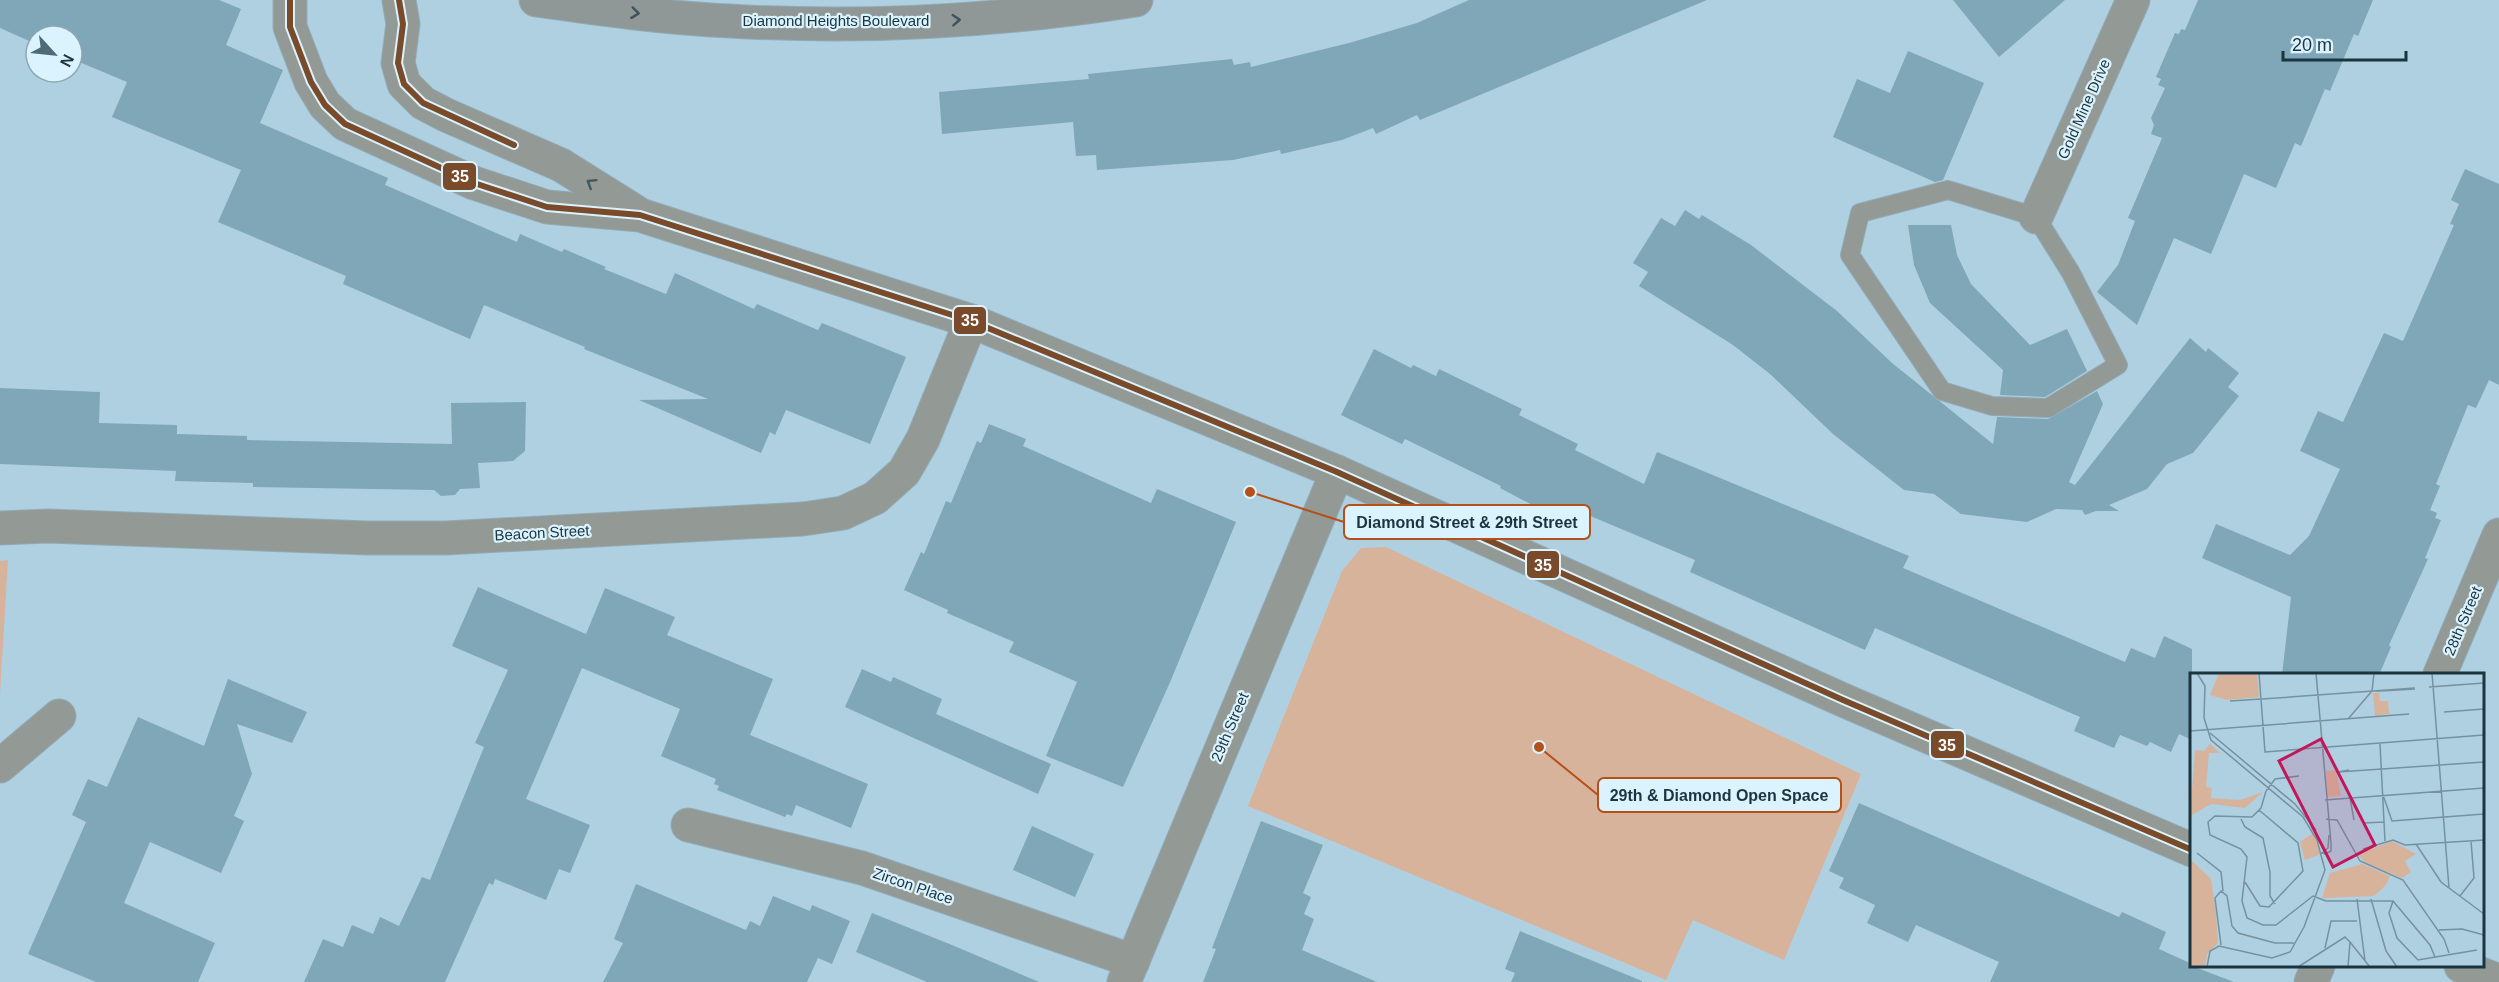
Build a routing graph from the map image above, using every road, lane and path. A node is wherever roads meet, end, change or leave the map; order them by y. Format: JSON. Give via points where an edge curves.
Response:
{"nodes":[{"id":1,"x":290,"y":0,"type":"edge"},
{"id":2,"x":399,"y":0,"type":"edge"},
{"id":3,"x":536,"y":0,"type":"edge"},
{"id":4,"x":1136,"y":0,"type":"edge"},
{"id":5,"x":2133,"y":0,"type":"edge"},
{"id":6,"x":640,"y":215,"type":"junction"},
{"id":7,"x":2036,"y":217,"type":"junction"},
{"id":8,"x":971,"y":321,"type":"junction"},
{"id":9,"x":1337,"y":472,"type":"junction"},
{"id":10,"x":0,"y":528,"type":"edge"},
{"id":11,"x":2499,"y":535,"type":"edge"},
{"id":12,"x":2441,"y":673,"type":"edge"},
{"id":13,"x":59,"y":716,"type":"dead end"},
{"id":14,"x":0,"y":766,"type":"edge"},
{"id":15,"x":688,"y":825,"type":"dead end"},
{"id":16,"x":2190,"y":849,"type":"edge"},
{"id":17,"x":2318,"y":967,"type":"edge"},
{"id":18,"x":2464,"y":967,"type":"edge"},
{"id":19,"x":1129,"y":971,"type":"edge"},
{"id":20,"x":2499,"y":981,"type":"edge"},
{"id":21,"x":2311,"y":982,"type":"edge"}],
"edges":[{"from":1,"to":6,"type":"street","via":[[290,27],[311,82],[325,105],[345,124],[474,183],[547,207]]},
{"from":6,"to":2,"type":"street","one_way":true,"via":[[561,165],[423,103],[404,84],[399,63],[404,24]]},
{"from":3,"to":4,"type":"main road","name":"Diamond Heights Boulevard","one_way":true,"via":[[674,17],[810,24],[898,24],[984,18]]},
{"from":5,"to":7,"type":"street","name":"Gold Mine Drive"},
{"from":6,"to":8,"type":"street"},
{"from":7,"to":7,"type":"lane","via":[[1948,189],[1860,213],[1850,255],[1942,391],[1992,406],[2049,408],[2118,365],[2071,273]]},
{"from":8,"to":9,"type":"street"},
{"from":8,"to":10,"type":"street","name":"Beacon Street","via":[[923,439],[904,471],[875,498],[843,513],[803,519],[446,538],[48,526]]},
{"from":9,"to":16,"type":"street","via":[[1843,700]]},
{"from":9,"to":19,"type":"street","name":"29th Street"},
{"from":11,"to":12,"type":"street","name":"28th Street"},
{"from":13,"to":14,"type":"street"},
{"from":15,"to":19,"type":"street","name":"Zircon Place","via":[[862,868]]},
{"from":17,"to":21,"type":"street"},
{"from":18,"to":20,"type":"street"}]}
